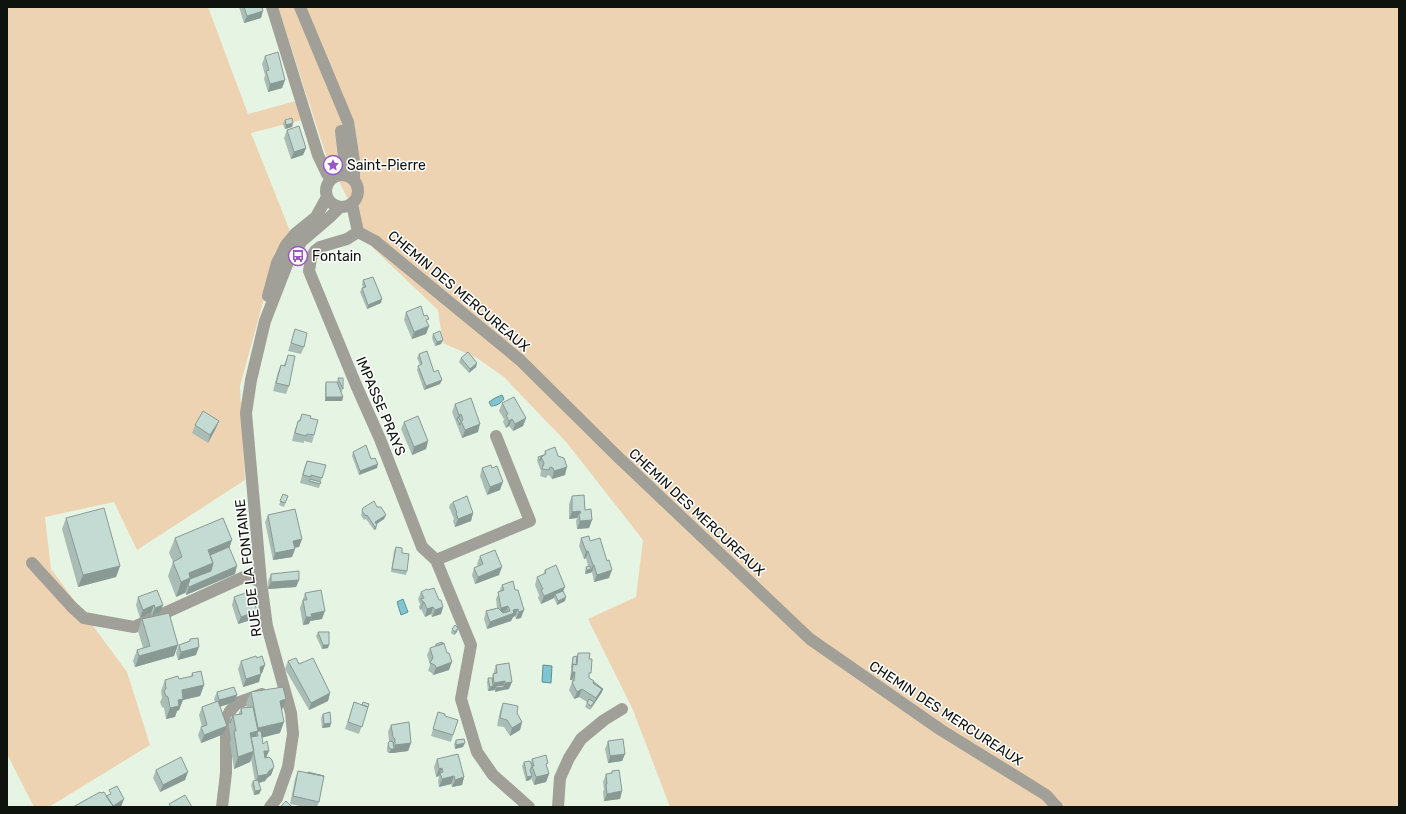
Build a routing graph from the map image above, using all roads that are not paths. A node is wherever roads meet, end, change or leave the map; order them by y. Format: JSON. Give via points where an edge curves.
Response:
{"nodes":[{"id":1,"x":272,"y":7,"type":"edge"},
{"id":2,"x":300,"y":7,"type":"edge"},
{"id":3,"x":336,"y":92,"type":"junction"},
{"id":4,"x":337,"y":177,"type":"junction"},
{"id":5,"x":354,"y":180,"type":"junction"},
{"id":6,"x":328,"y":197,"type":"junction"},
{"id":7,"x":352,"y":204,"type":"junction"},
{"id":8,"x":340,"y":207,"type":"junction"},
{"id":9,"x":358,"y":232,"type":"junction"},
{"id":10,"x":266,"y":321,"type":"junction"},
{"id":11,"x":496,"y":436,"type":"dead end"},
{"id":12,"x":436,"y":560,"type":"junction"},
{"id":13,"x":32,"y":563,"type":"dead end"},
{"id":14,"x":261,"y":582,"type":"junction"},
{"id":15,"x":284,"y":687,"type":"junction"},
{"id":16,"x":622,"y":709,"type":"dead end"},
{"id":17,"x":222,"y":807,"type":"edge"},
{"id":18,"x":270,"y":807,"type":"edge"},
{"id":19,"x":529,"y":807,"type":"edge"},
{"id":20,"x":558,"y":807,"type":"edge"},
{"id":21,"x":1057,"y":807,"type":"edge"}],
"edges":[{"from":1,"to":4,"type":"street","via":[[318,155],[328,174]]},
{"from":2,"to":3,"type":"street"},
{"from":3,"to":4,"type":"street","via":[[344,157]]},
{"from":3,"to":5,"type":"street","via":[[348,122]]},
{"from":4,"to":5,"type":"street","via":[[346,175]]},
{"from":4,"to":6,"type":"street","via":[[327,187]]},
{"from":5,"to":7,"type":"street","via":[[358,195]]},
{"from":6,"to":8,"type":"street"},
{"from":6,"to":10,"type":"street","name":"RUE DE LA FONTAINE","via":[[316,218],[290,240],[277,263],[266,305]]},
{"from":7,"to":8,"type":"street"},
{"from":7,"to":9,"type":"street"},
{"from":8,"to":10,"type":"street","name":"RUE DE LA FONTAINE","via":[[302,241],[288,262]]},
{"from":9,"to":12,"type":"street","name":"IMPASSE PRAYS","via":[[347,239],[320,247],[311,258],[309,271],[380,439],[422,547]]},
{"from":9,"to":21,"type":"street","name":"CHEMIN DES MERCUREAUX","via":[[380,245],[520,360],[622,462],[810,639],[941,730],[1046,795]]},
{"from":10,"to":14,"type":"street","name":"RUE DE LA FONTAINE","via":[[251,380],[246,413]]},
{"from":11,"to":12,"type":"street","via":[[530,522]]},
{"from":12,"to":19,"type":"street","name":"IMPASSE PRAYS","via":[[471,645],[461,699],[478,752],[493,775]]},
{"from":13,"to":14,"type":"street","via":[[84,618],[134,627],[246,576]]},
{"from":14,"to":15,"type":"street","name":"RUE DE LA FONTAINE","via":[[267,626]]},
{"from":15,"to":17,"type":"street","via":[[237,703],[230,711],[226,719],[226,773]]},
{"from":15,"to":18,"type":"street","name":"RUE DE LA FONTAINE","via":[[293,734],[288,767],[277,798]]},
{"from":16,"to":20,"type":"street","via":[[581,739],[560,778]]}]}
